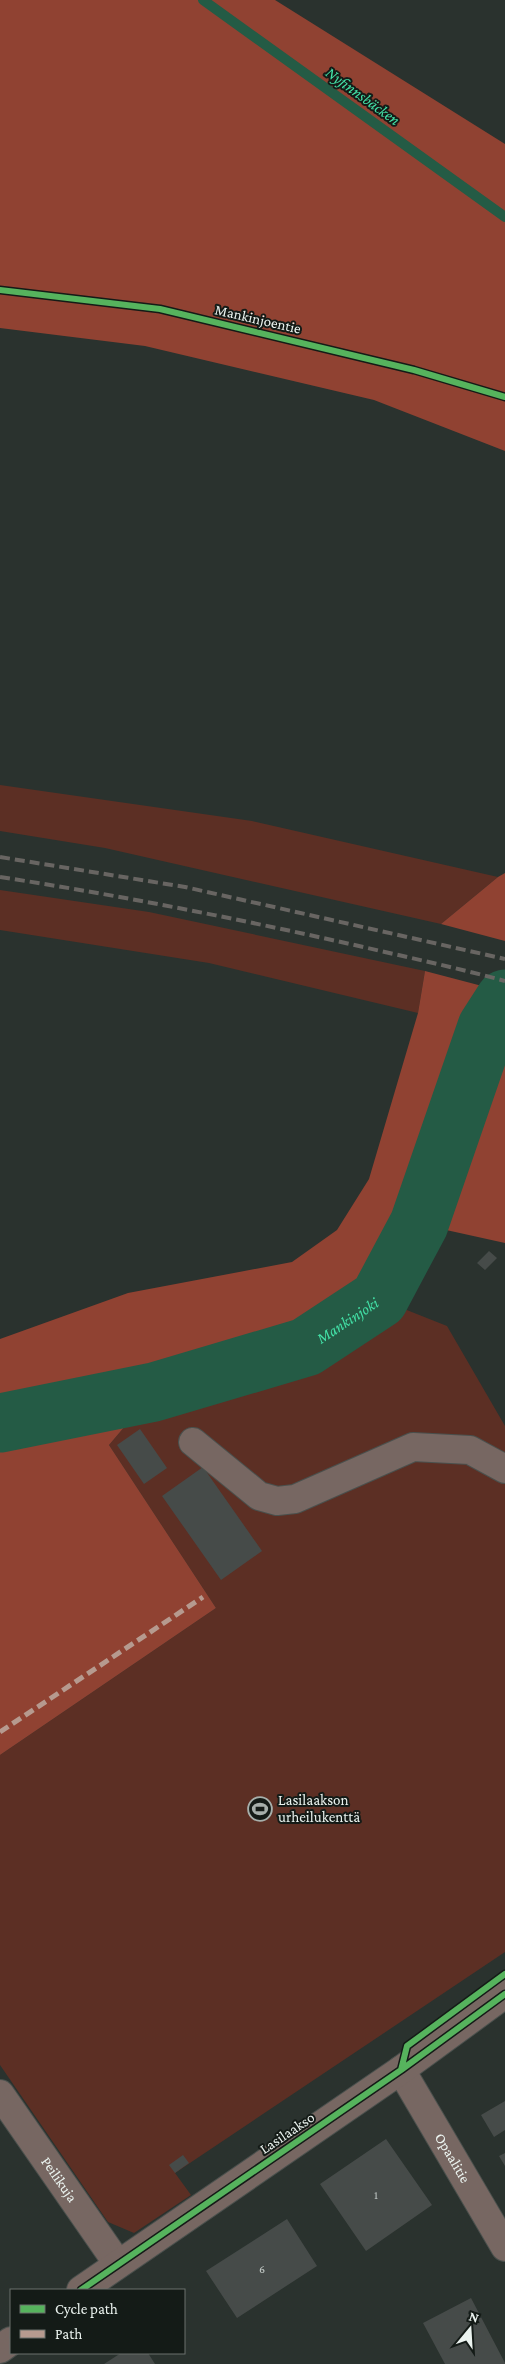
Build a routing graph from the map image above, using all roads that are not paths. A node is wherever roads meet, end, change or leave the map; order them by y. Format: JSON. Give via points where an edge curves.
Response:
{"nodes":[{"id":1,"x":193,"y":1442,"type":"dead end"},
{"id":2,"x":505,"y":1469,"type":"edge"},
{"id":3,"x":505,"y":1994,"type":"edge"},
{"id":4,"x":401,"y":2070,"type":"junction"},
{"id":5,"x":0,"y":2094,"type":"edge"},
{"id":6,"x":505,"y":2247,"type":"edge"},
{"id":7,"x":118,"y":2264,"type":"junction"},
{"id":8,"x":82,"y":2289,"type":"edge"}],
"edges":[{"from":1,"to":2,"type":"street","via":[[259,1496],[277,1501],[295,1499],[413,1447],[470,1450]]},
{"from":3,"to":4,"type":"street","name":"Lasilaakso"},
{"from":4,"to":6,"type":"street","name":"Opaalitie"},
{"from":4,"to":7,"type":"street","name":"Lasilaakso"},
{"from":5,"to":7,"type":"street","name":"Peilikuja"},
{"from":7,"to":8,"type":"street","name":"Lasilaakso"}]}
